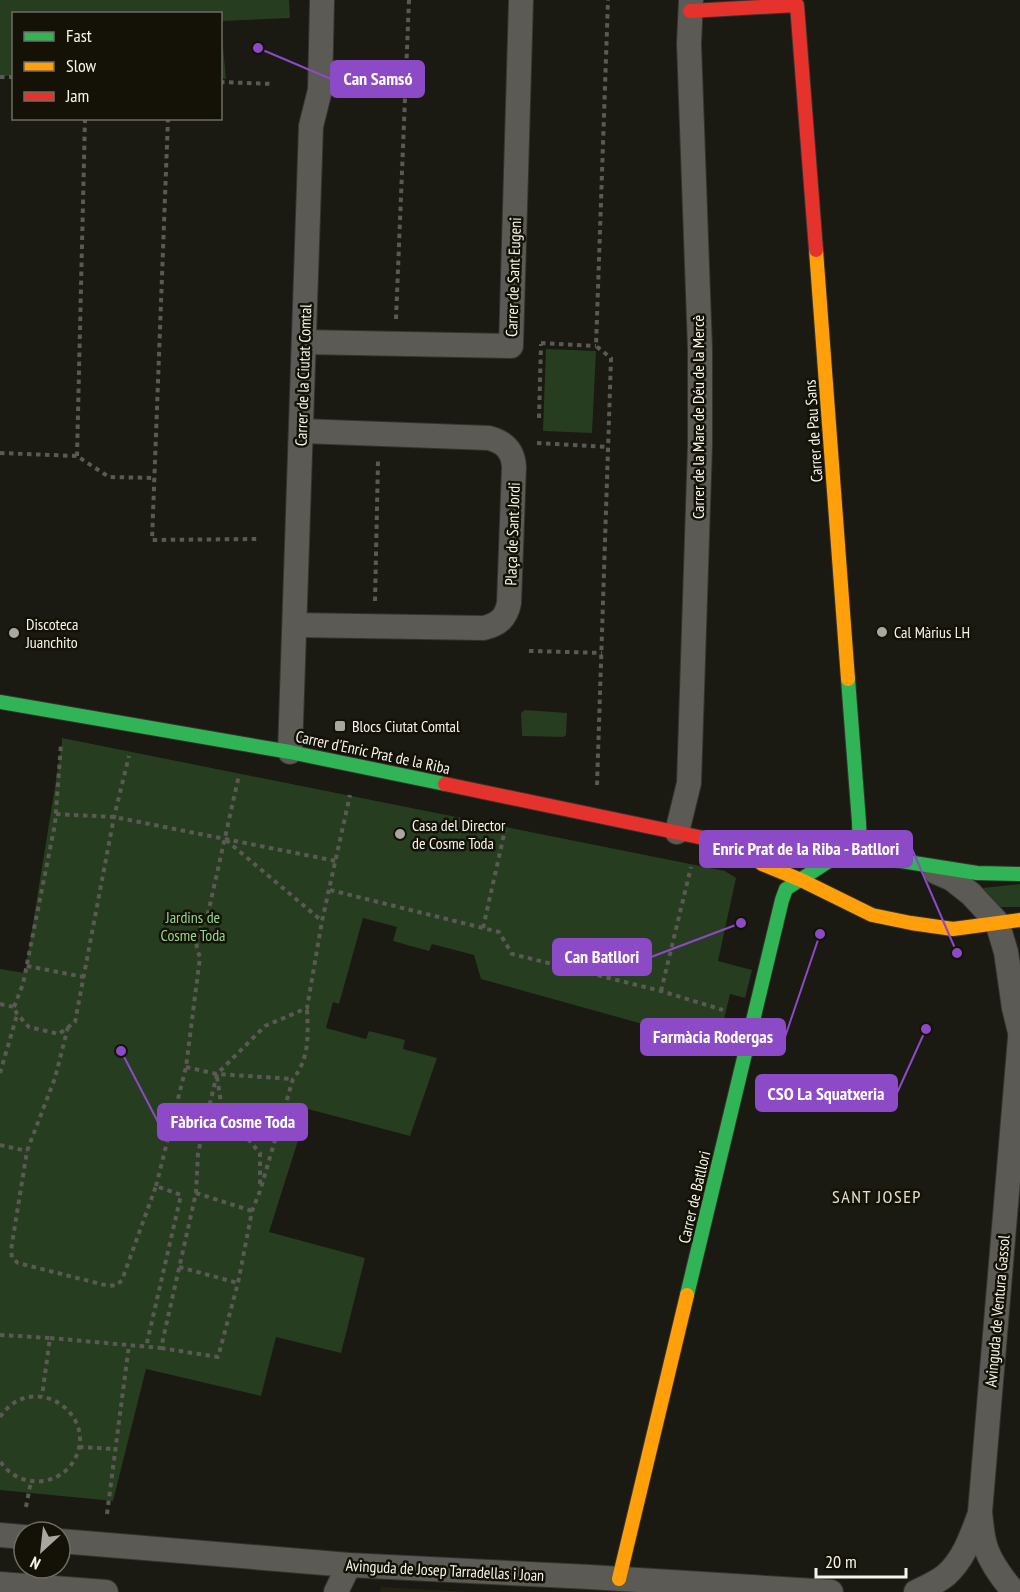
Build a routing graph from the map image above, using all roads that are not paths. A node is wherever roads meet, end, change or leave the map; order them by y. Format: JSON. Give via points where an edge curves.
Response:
{"nodes":[{"id":1,"x":322,"y":0,"type":"edge"},
{"id":2,"x":521,"y":0,"type":"edge"},
{"id":3,"x":690,"y":5,"type":"edge"},
{"id":4,"x":304,"y":342,"type":"junction"},
{"id":5,"x":302,"y":431,"type":"junction"},
{"id":6,"x":296,"y":625,"type":"junction"},
{"id":7,"x":0,"y":702,"type":"edge"},
{"id":8,"x":290,"y":752,"type":"junction"},
{"id":9,"x":677,"y":832,"type":"junction"},
{"id":10,"x":737,"y":845,"type":"junction"},
{"id":11,"x":843,"y":852,"type":"junction"},
{"id":12,"x":860,"y":854,"type":"junction"},
{"id":13,"x":920,"y":864,"type":"junction"},
{"id":14,"x":1020,"y":874,"type":"edge"},
{"id":15,"x":801,"y":880,"type":"junction"},
{"id":16,"x":1009,"y":921,"type":"edge"},
{"id":17,"x":1020,"y":1032,"type":"edge"},
{"id":18,"x":1020,"y":1038,"type":"edge"},
{"id":19,"x":980,"y":1512,"type":"junction"},
{"id":20,"x":72,"y":1542,"type":"edge"},
{"id":21,"x":349,"y":1565,"type":"junction"},
{"id":22,"x":619,"y":1579,"type":"junction"},
{"id":23,"x":0,"y":1584,"type":"edge"},
{"id":24,"x":106,"y":1592,"type":"edge"},
{"id":25,"x":336,"y":1592,"type":"edge"},
{"id":26,"x":831,"y":1592,"type":"edge"},
{"id":27,"x":916,"y":1592,"type":"edge"},
{"id":28,"x":1014,"y":1592,"type":"edge"}],
"edges":[{"from":1,"to":4,"type":"street","name":"Carrer de la Ciutat Comtal","via":[[320,90],[311,126]]},
{"from":2,"to":4,"type":"street","name":"Carrer de Sant Eugeni","via":[[511,346]]},
{"from":3,"to":9,"type":"street","name":"Carrer de la Mare de Déu de la Mercè","via":[[700,445],[689,783]]},
{"from":3,"to":12,"type":"street","name":"Carrer de Pau Sans","via":[[797,4]]},
{"from":4,"to":5,"type":"street","name":"Carrer de la Ciutat Comtal"},
{"from":5,"to":6,"type":"street","name":"Carrer de la Ciutat Comtal"},
{"from":5,"to":6,"type":"street","name":"Plaça de Sant Jordi","via":[[489,438],[512,452],[514,478],[509,603],[505,617],[494,625]]},
{"from":6,"to":8,"type":"street","name":"Carrer de la Ciutat Comtal"},
{"from":7,"to":8,"type":"street","name":"Carrer d'Enric Prat de la Riba"},
{"from":8,"to":9,"type":"street","name":"Carrer d'Enric Prat de la Riba"},
{"from":9,"to":10,"type":"street","name":"Carrer d'Enric Prat de la Riba"},
{"from":10,"to":11,"type":"street","name":"Carrer d'Enric Prat de la Riba","via":[[770,840]]},
{"from":10,"to":15,"type":"street","name":"Carrer d'Enric Prat de la Riba","via":[[762,864]]},
{"from":11,"to":12,"type":"street","name":"Carrer d'Enric Prat de la Riba"},
{"from":11,"to":15,"type":"street","name":"Carrer de Batllori"},
{"from":12,"to":13,"type":"street","name":"Carrer d'Enric Prat de la Riba"},
{"from":13,"to":14,"type":"street","name":"Carrer d'Enric Prat de la Riba","via":[[977,873]]},
{"from":13,"to":16,"type":"street","via":[[952,879]]},
{"from":15,"to":16,"type":"street","name":"Carrer d'Enric Prat de la Riba","via":[[872,915],[902,921],[953,929]]},
{"from":15,"to":22,"type":"street","name":"Carrer de Batllori","via":[[786,889],[782,900]]},
{"from":16,"to":17,"type":"street","via":[[1006,952]]},
{"from":18,"to":19,"type":"street","name":"Avinguda de Ventura Gassol"},
{"from":19,"to":27,"type":"street","name":"Avinguda de Ventura Gassol","via":[[957,1563],[945,1576]]},
{"from":19,"to":28,"type":"street","name":"Avinguda de Ventura Gassol","via":[[984,1543],[992,1562]]},
{"from":20,"to":21,"type":"street","name":"Avinguda de Josep Tarradellas i Joan"},
{"from":21,"to":22,"type":"street","name":"Avinguda de Josep Tarradellas i Joan"},
{"from":21,"to":25,"type":"street"},
{"from":22,"to":26,"type":"street","name":"Avinguda de Josep Tarradellas i Joan"},
{"from":23,"to":24,"type":"street"}]}
